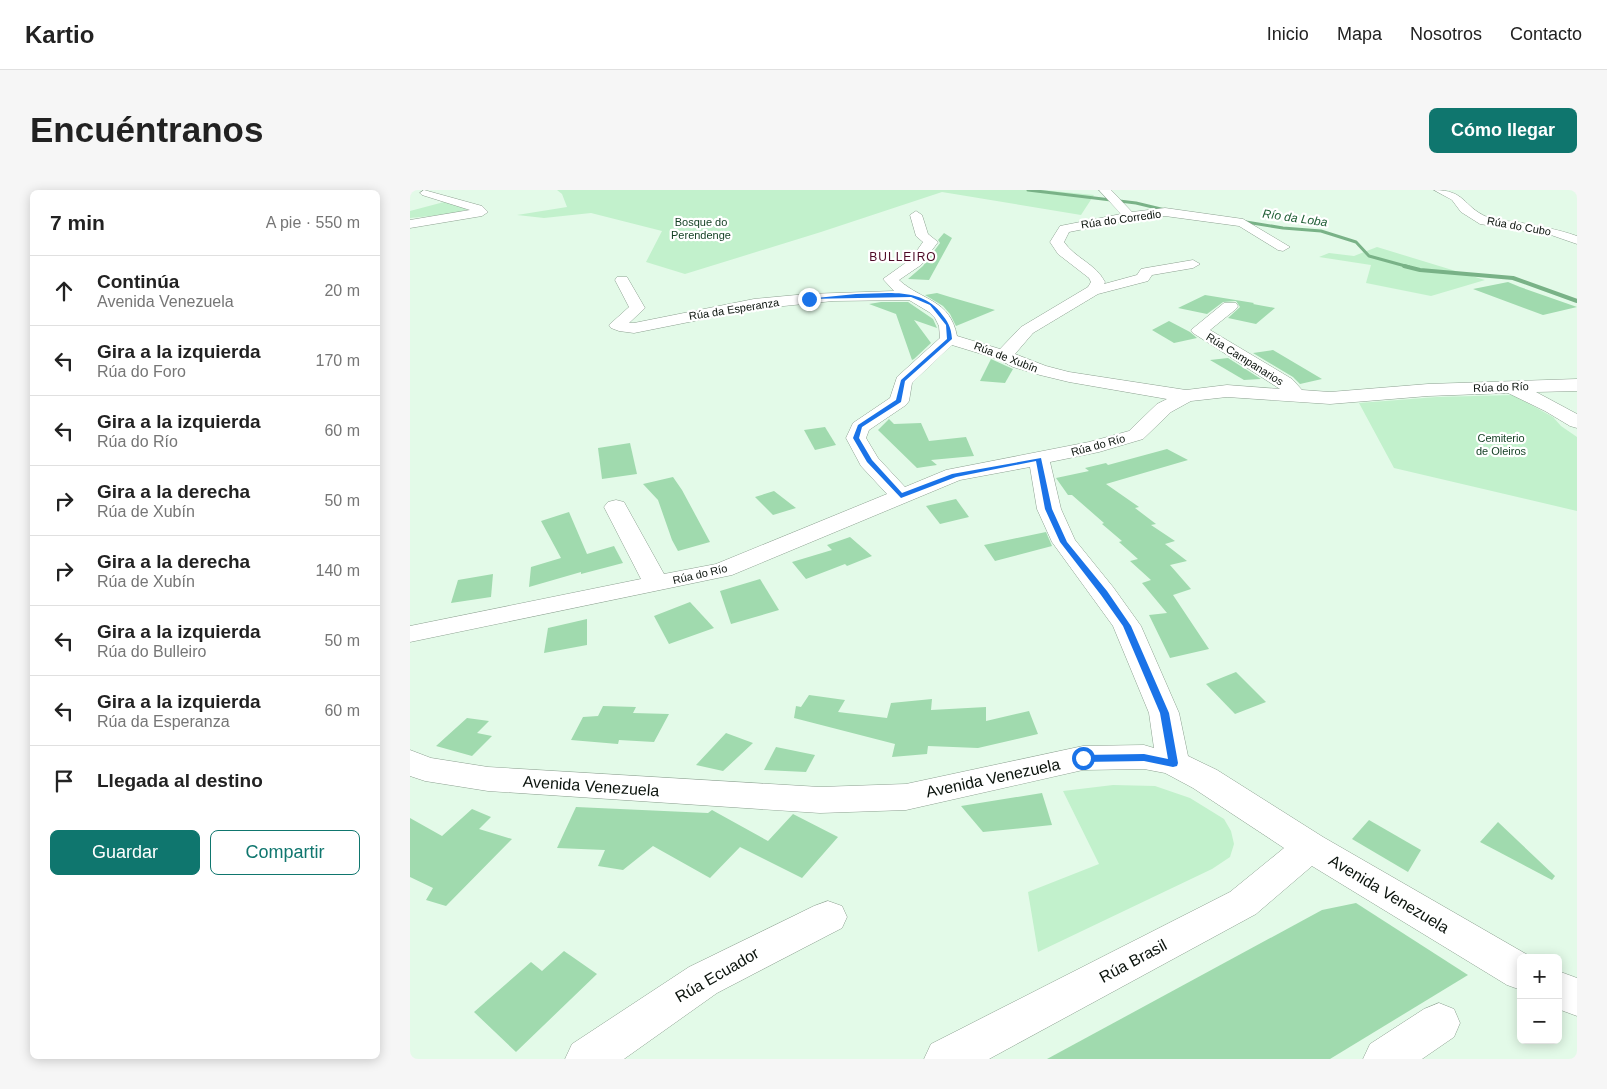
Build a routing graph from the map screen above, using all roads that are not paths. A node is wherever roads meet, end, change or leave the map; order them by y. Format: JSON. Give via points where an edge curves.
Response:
{"nodes":[{"id":1,"x":1104,"y":190,"type":"edge"},
{"id":2,"x":1440,"y":190,"type":"edge"},
{"id":3,"x":426,"y":193,"type":"dead end"},
{"id":4,"x":916,"y":215,"type":"dead end"},
{"id":5,"x":1129,"y":216,"type":"junction"},
{"id":6,"x":410,"y":224,"type":"edge"},
{"id":7,"x":1577,"y":240,"type":"edge"},
{"id":8,"x":1283,"y":247,"type":"dead end"},
{"id":9,"x":1193,"y":264,"type":"dead end"},
{"id":10,"x":622,"y":280,"type":"dead end"},
{"id":11,"x":1094,"y":290,"type":"junction"},
{"id":12,"x":912,"y":295,"type":"junction"},
{"id":13,"x":1230,"y":306,"type":"dead end"},
{"id":14,"x":949,"y":339,"type":"junction"},
{"id":15,"x":1004,"y":355,"type":"junction"},
{"id":16,"x":1577,"y":385,"type":"edge"},
{"id":17,"x":1510,"y":386,"type":"junction"},
{"id":18,"x":1186,"y":396,"type":"junction"},
{"id":19,"x":1297,"y":396,"type":"junction"},
{"id":20,"x":1577,"y":422,"type":"edge"},
{"id":21,"x":1039,"y":459,"type":"junction"},
{"id":22,"x":901,"y":496,"type":"junction"},
{"id":23,"x":616,"y":507,"type":"dead end"},
{"id":24,"x":656,"y":584,"type":"junction"},
{"id":25,"x":410,"y":634,"type":"edge"},
{"id":26,"x":410,"y":762,"type":"edge"},
{"id":27,"x":1173,"y":763,"type":"junction"},
{"id":28,"x":1310,"y":846,"type":"junction"},
{"id":29,"x":828,"y":917,"type":"dead end"},
{"id":30,"x":1517,"y":970,"type":"edge"},
{"id":31,"x":1562,"y":991,"type":"edge"},
{"id":32,"x":1577,"y":998,"type":"edge"},
{"id":33,"x":1439,"y":1023,"type":"dead end"},
{"id":34,"x":587,"y":1059,"type":"edge"},
{"id":35,"x":946,"y":1059,"type":"edge"},
{"id":36,"x":1385,"y":1059,"type":"edge"}],
"edges":[{"from":1,"to":5,"type":"street"},
{"from":2,"to":7,"type":"street","name":"Rúa do Cubo","via":[[1456,198],[1465,209],[1484,221],[1553,232]]},
{"from":3,"to":6,"type":"street","via":[[482,212]]},
{"from":4,"to":12,"type":"street","via":[[922,236],[931,242],[916,262],[890,279]]},
{"from":5,"to":8,"type":"street","name":"Rúa do Corredio","via":[[1165,212],[1243,223]]},
{"from":5,"to":11,"type":"street","name":"Rúa do Corredio","via":[[1073,226],[1064,229],[1060,235],[1057,242],[1063,251],[1095,276],[1098,282]]},
{"from":9,"to":11,"type":"street","via":[[1146,272],[1143,278],[1134,282]]},
{"from":10,"to":12,"type":"street","name":"Rúa da Esperanza","via":[[636,308],[617,325],[622,328],[638,328],[758,304],[856,295]]},
{"from":11,"to":15,"type":"street","via":[[1027,330]]},
{"from":12,"to":14,"type":"street","via":[[931,304],[948,325]]},
{"from":13,"to":19,"type":"street","name":"Rúa Campanarios","via":[[1199,330],[1285,383]]},
{"from":14,"to":15,"type":"street","name":"Rúa de Xubín"},
{"from":14,"to":22,"type":"street","via":[[903,381],[899,401],[860,426],[856,438],[870,461]]},
{"from":15,"to":18,"type":"street","name":"Rúa de Xubín","via":[[1050,373]]},
{"from":16,"to":17,"type":"street","name":"Rúa do Río"},
{"from":17,"to":19,"type":"street","name":"Rúa do Río","via":[[1330,398]]},
{"from":17,"to":20,"type":"street"},
{"from":18,"to":19,"type":"street","name":"Rúa do Río","via":[[1227,391]]},
{"from":18,"to":21,"type":"street","name":"Rúa do Río","via":[[1164,408],[1136,435]]},
{"from":21,"to":22,"type":"street","name":"Rúa do Río","via":[[954,475]]},
{"from":21,"to":27,"type":"street","via":[[1049,509],[1064,542],[1127,626],[1164,713]]},
{"from":22,"to":24,"type":"street","name":"Rúa do Río","via":[[723,570]]},
{"from":23,"to":24,"type":"street","name":"Rúa do Río"},
{"from":24,"to":25,"type":"street","name":"Rúa do Río"},
{"from":26,"to":27,"type":"street","name":"Avenida Venezuela","via":[[425,769],[488,779],[820,800],[906,797],[1083,758],[1144,757]]},
{"from":27,"to":28,"type":"street","name":"Avenida Venezuela","via":[[1205,779]]},
{"from":28,"to":30,"type":"street","name":"Avenida Venezuela"},
{"from":28,"to":35,"type":"street","name":"Rúa Brasil","via":[[1243,903]]},
{"from":29,"to":34,"type":"street","name":"Rúa Ecuador","via":[[703,980]]},
{"from":31,"to":32,"type":"street"},
{"from":33,"to":36,"type":"street"}]}
